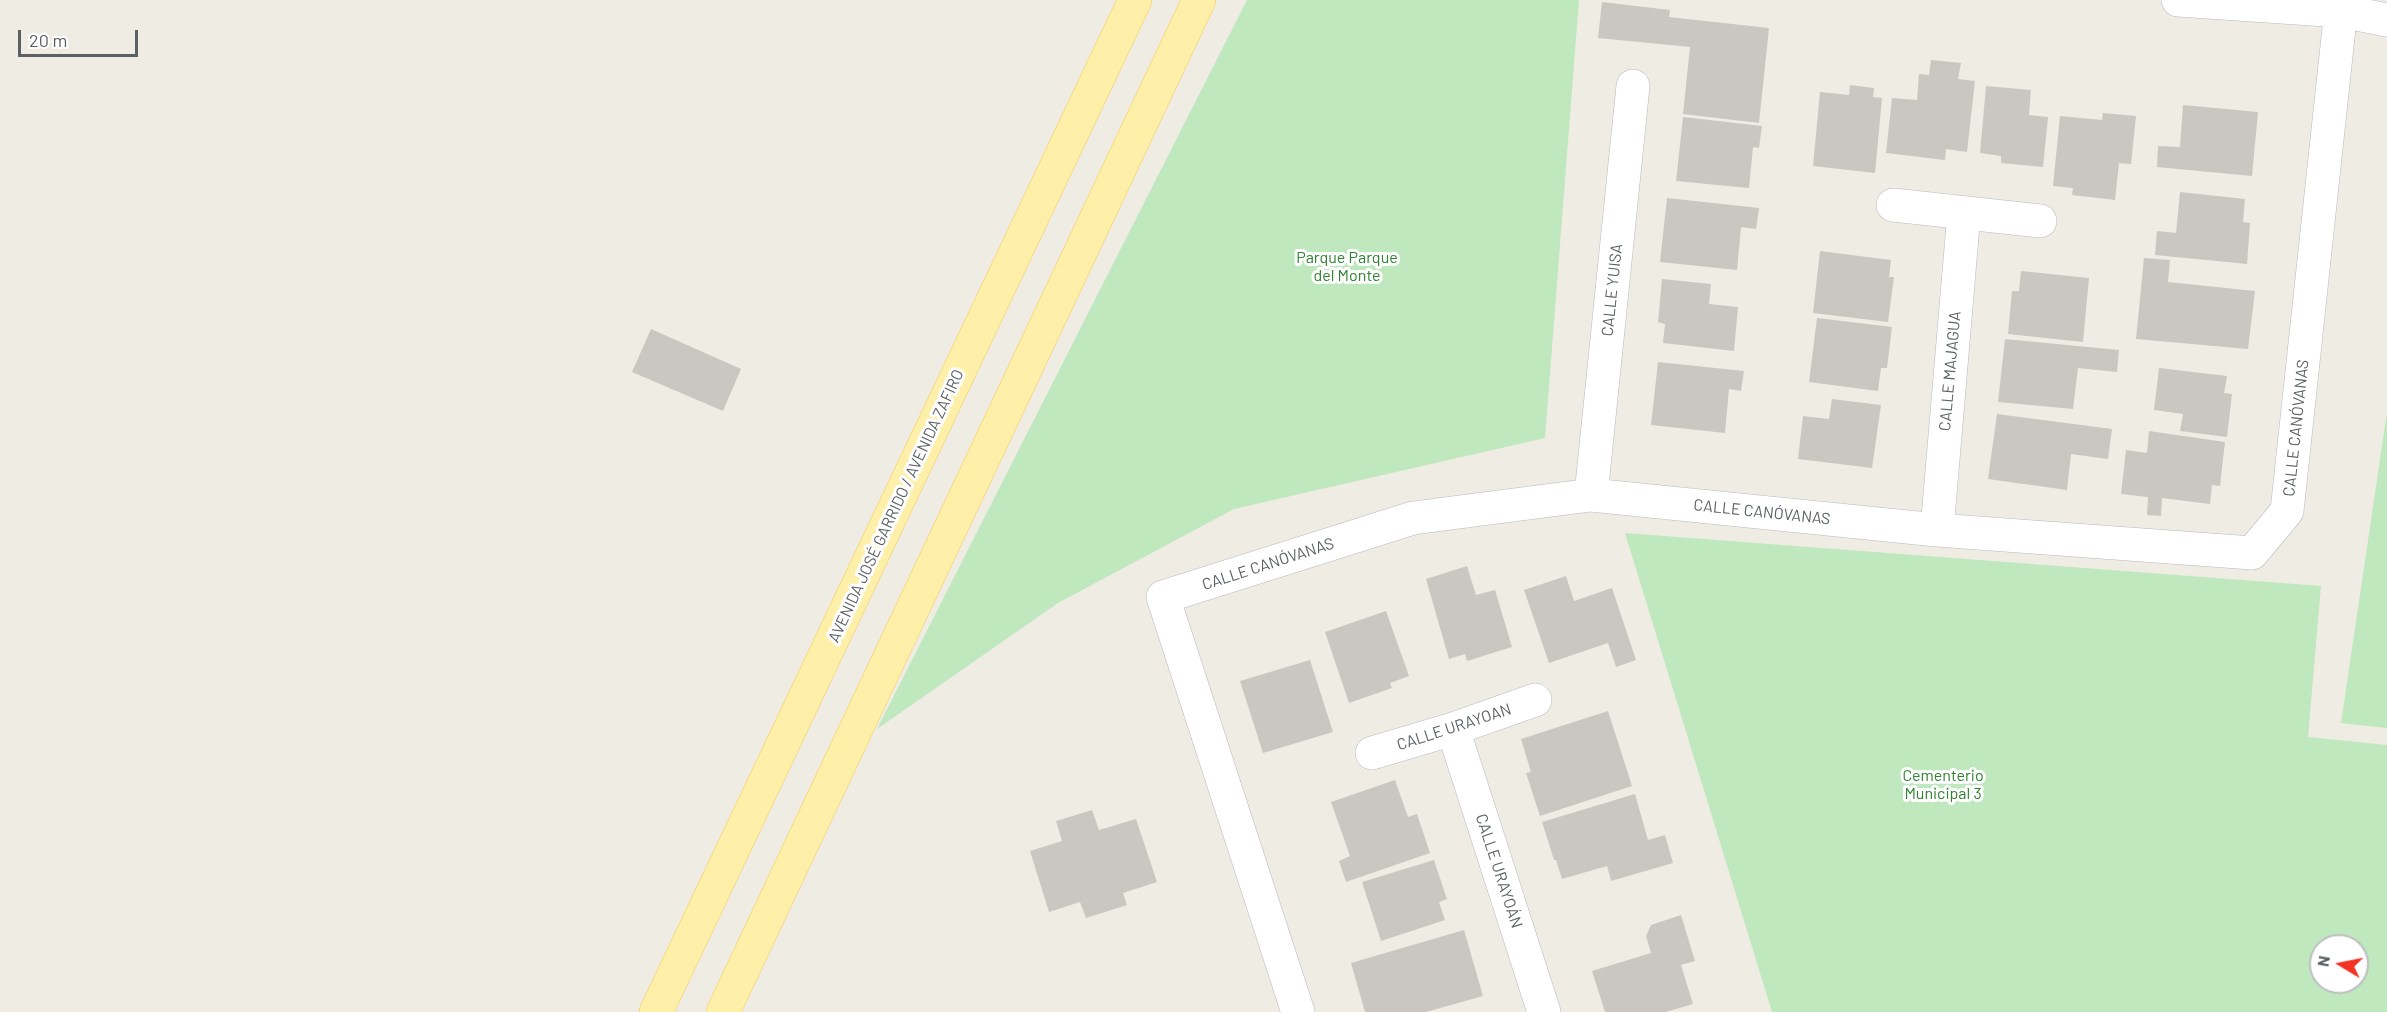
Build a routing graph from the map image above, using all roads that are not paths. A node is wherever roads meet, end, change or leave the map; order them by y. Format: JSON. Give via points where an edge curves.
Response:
{"nodes":[{"id":1,"x":1199,"y":0,"type":"edge"},
{"id":2,"x":2178,"y":0,"type":"edge"},
{"id":3,"x":1130,"y":4,"type":"edge"},
{"id":4,"x":2341,"y":5,"type":"edge"},
{"id":5,"x":2387,"y":20,"type":"edge"},
{"id":6,"x":1633,"y":86,"type":"dead end"},
{"id":7,"x":1893,"y":205,"type":"dead end"},
{"id":8,"x":1964,"y":213,"type":"junction"},
{"id":9,"x":2040,"y":221,"type":"dead end"},
{"id":10,"x":1591,"y":495,"type":"junction"},
{"id":11,"x":1937,"y":530,"type":"junction"},
{"id":12,"x":1535,"y":700,"type":"dead end"},
{"id":13,"x":1453,"y":729,"type":"junction"},
{"id":14,"x":1372,"y":753,"type":"dead end"},
{"id":15,"x":656,"y":1012,"type":"edge"},
{"id":16,"x":723,"y":1012,"type":"edge"},
{"id":17,"x":1298,"y":1012,"type":"edge"},
{"id":18,"x":1544,"y":1012,"type":"edge"}],
"edges":[{"from":1,"to":16,"type":"main road"},
{"from":2,"to":4,"type":"street"},
{"from":3,"to":15,"type":"main road","name":"AVENIDA JOSÉ GARRIDO / AVENIDA ZAFIRO"},
{"from":4,"to":5,"type":"street"},
{"from":4,"to":11,"type":"street","name":"CALLE CANÓVANAS","via":[[2287,511],[2253,553]]},
{"from":6,"to":10,"type":"street","name":"CALLE YUISA"},
{"from":7,"to":8,"type":"street"},
{"from":8,"to":9,"type":"street"},
{"from":8,"to":11,"type":"street","name":"CALLE MAJAGUA"},
{"from":10,"to":11,"type":"street","name":"CALLE CANÓVANAS"},
{"from":10,"to":17,"type":"street","name":"CALLE CANÓVANAS","via":[[1413,518],[1163,597]]},
{"from":12,"to":13,"type":"street","name":"CALLE URAYOAN"},
{"from":13,"to":14,"type":"street","name":"CALLE URAYOAN"},
{"from":13,"to":18,"type":"street","name":"CALLE URAYOÁN"}]}
